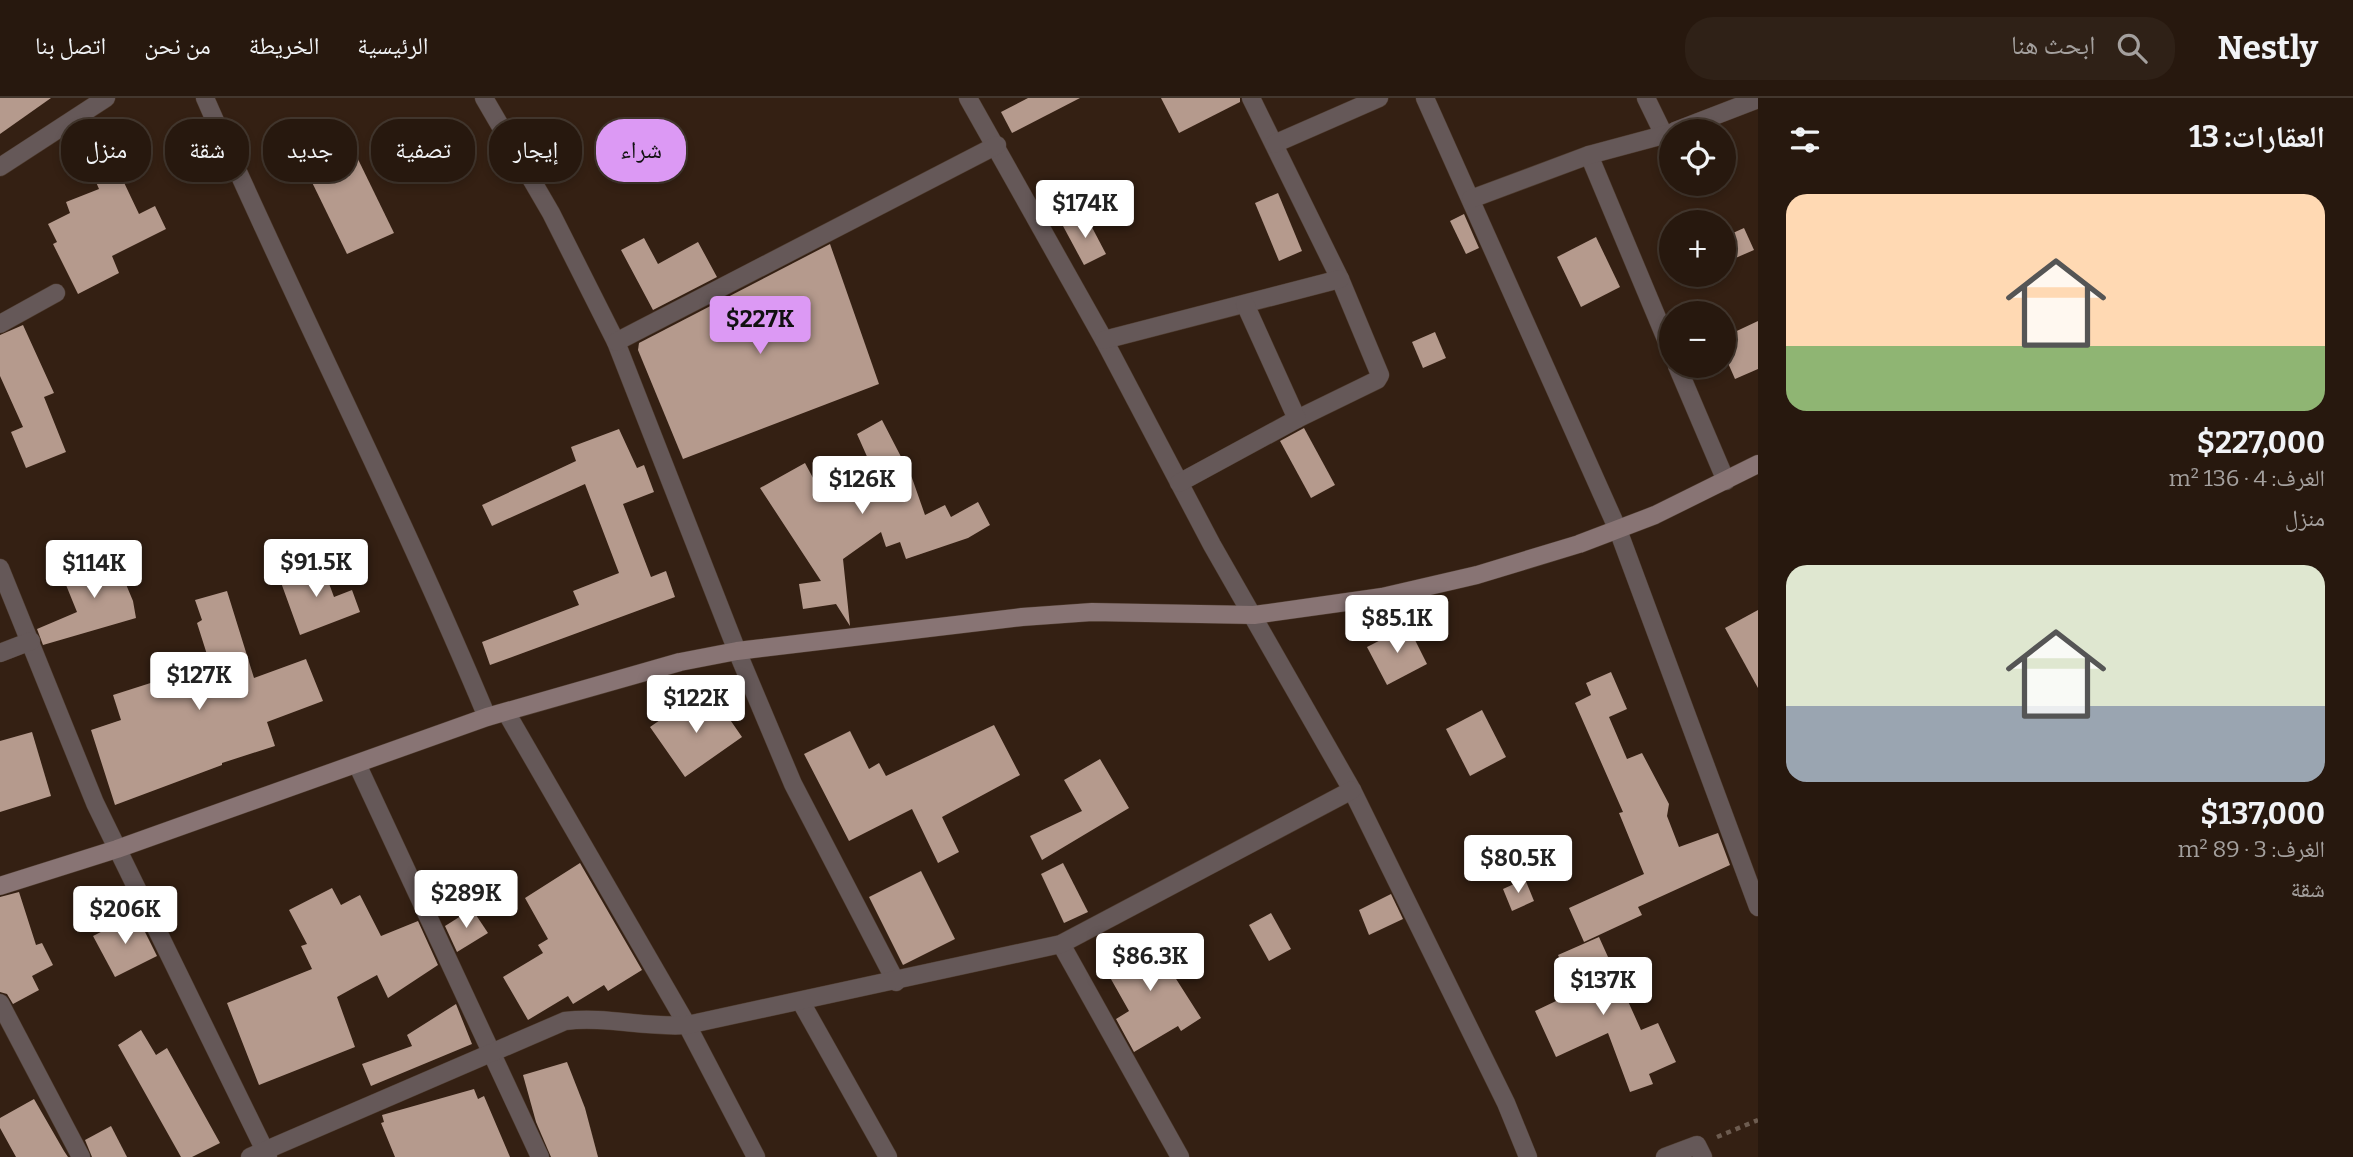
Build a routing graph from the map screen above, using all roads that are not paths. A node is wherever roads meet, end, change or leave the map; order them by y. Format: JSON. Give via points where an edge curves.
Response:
{"nodes":[{"id":1,"x":106,"y":98,"type":"edge"},
{"id":2,"x":205,"y":98,"type":"edge"},
{"id":3,"x":484,"y":98,"type":"edge"},
{"id":4,"x":968,"y":98,"type":"edge"},
{"id":5,"x":1251,"y":98,"type":"edge"},
{"id":6,"x":1379,"y":98,"type":"edge"},
{"id":7,"x":1424,"y":98,"type":"edge"},
{"id":8,"x":1646,"y":98,"type":"edge"},
{"id":9,"x":1758,"y":99,"type":"edge"},
{"id":10,"x":1660,"y":119,"type":"edge"},
{"id":11,"x":1706,"y":119,"type":"edge"},
{"id":12,"x":1659,"y":136,"type":"edge"},
{"id":13,"x":1274,"y":144,"type":"junction"},
{"id":14,"x":997,"y":145,"type":"junction"},
{"id":15,"x":1589,"y":155,"type":"junction"},
{"id":16,"x":0,"y":167,"type":"edge"},
{"id":17,"x":1471,"y":199,"type":"junction"},
{"id":18,"x":1340,"y":279,"type":"junction"},
{"id":19,"x":56,"y":293,"type":"dead end"},
{"id":20,"x":1245,"y":304,"type":"junction"},
{"id":21,"x":1659,"y":322,"type":"edge"},
{"id":22,"x":0,"y":324,"type":"edge"},
{"id":23,"x":1104,"y":340,"type":"junction"},
{"id":24,"x":616,"y":342,"type":"junction"},
{"id":25,"x":1682,"y":378,"type":"edge"},
{"id":26,"x":1297,"y":419,"type":"junction"},
{"id":27,"x":1758,"y":464,"type":"edge"},
{"id":28,"x":1726,"y":481,"type":"junction"},
{"id":29,"x":1180,"y":483,"type":"junction"},
{"id":30,"x":1618,"y":530,"type":"junction"},
{"id":31,"x":0,"y":568,"type":"edge"},
{"id":32,"x":1254,"y":615,"type":"junction"},
{"id":33,"x":31,"y":640,"type":"junction"},
{"id":34,"x":737,"y":651,"type":"junction"},
{"id":35,"x":0,"y":653,"type":"edge"},
{"id":36,"x":506,"y":712,"type":"junction"},
{"id":37,"x":487,"y":717,"type":"junction"},
{"id":38,"x":357,"y":764,"type":"junction"},
{"id":39,"x":1352,"y":790,"type":"junction"},
{"id":40,"x":117,"y":849,"type":"junction"},
{"id":41,"x":0,"y":886,"type":"edge"},
{"id":42,"x":1758,"y":906,"type":"edge"},
{"id":43,"x":1061,"y":944,"type":"junction"},
{"id":44,"x":896,"y":982,"type":"junction"},
{"id":45,"x":801,"y":1002,"type":"junction"},
{"id":46,"x":0,"y":1003,"type":"edge"},
{"id":47,"x":687,"y":1025,"type":"junction"},
{"id":48,"x":492,"y":1051,"type":"junction"},
{"id":49,"x":1700,"y":1151,"type":"edge"},
{"id":50,"x":260,"y":1155,"type":"edge"},
{"id":51,"x":81,"y":1157,"type":"edge"},
{"id":52,"x":540,"y":1157,"type":"edge"},
{"id":53,"x":756,"y":1157,"type":"edge"},
{"id":54,"x":888,"y":1157,"type":"edge"},
{"id":55,"x":1180,"y":1157,"type":"edge"},
{"id":56,"x":1528,"y":1157,"type":"edge"},
{"id":57,"x":1665,"y":1157,"type":"edge"}],
"edges":[{"from":1,"to":16,"type":"street"},
{"from":2,"to":37,"type":"street"},
{"from":3,"to":24,"type":"street","via":[[551,213]]},
{"from":4,"to":14,"type":"street"},
{"from":5,"to":13,"type":"street"},
{"from":6,"to":13,"type":"street"},
{"from":7,"to":17,"type":"street"},
{"from":8,"to":10,"type":"street"},
{"from":9,"to":11,"type":"street"},
{"from":12,"to":15,"type":"street"},
{"from":13,"to":18,"type":"street"},
{"from":14,"to":23,"type":"street"},
{"from":14,"to":24,"type":"street"},
{"from":15,"to":17,"type":"street"},
{"from":15,"to":21,"type":"street"},
{"from":17,"to":30,"type":"street"},
{"from":18,"to":20,"type":"street"},
{"from":18,"to":26,"type":"street","via":[[1380,375]]},
{"from":19,"to":22,"type":"street"},
{"from":20,"to":23,"type":"street"},
{"from":20,"to":26,"type":"street"},
{"from":23,"to":29,"type":"street"},
{"from":24,"to":34,"type":"street"},
{"from":25,"to":28,"type":"street"},
{"from":26,"to":29,"type":"street"},
{"from":27,"to":28,"type":"street"},
{"from":28,"to":30,"type":"street"},
{"from":29,"to":32,"type":"street"},
{"from":30,"to":32,"type":"street","via":[[1424,588]]},
{"from":30,"to":42,"type":"street"},
{"from":31,"to":33,"type":"street"},
{"from":32,"to":34,"type":"street","via":[[1058,614]]},
{"from":32,"to":39,"type":"street"},
{"from":33,"to":35,"type":"street"},
{"from":33,"to":40,"type":"street"},
{"from":34,"to":36,"type":"street","via":[[621,678]]},
{"from":34,"to":44,"type":"street","via":[[793,784]]},
{"from":36,"to":37,"type":"street"},
{"from":36,"to":47,"type":"street"},
{"from":37,"to":38,"type":"street"},
{"from":38,"to":40,"type":"street"},
{"from":38,"to":48,"type":"street"},
{"from":39,"to":43,"type":"street"},
{"from":39,"to":56,"type":"street","via":[[1506,1103]]},
{"from":40,"to":41,"type":"street"},
{"from":40,"to":50,"type":"street"},
{"from":43,"to":44,"type":"street"},
{"from":43,"to":55,"type":"street"},
{"from":44,"to":45,"type":"street"},
{"from":45,"to":47,"type":"street"},
{"from":45,"to":54,"type":"street"},
{"from":46,"to":51,"type":"street"},
{"from":47,"to":48,"type":"street","via":[[565,1021]]},
{"from":47,"to":53,"type":"street"},
{"from":48,"to":50,"type":"street"},
{"from":48,"to":52,"type":"street"},
{"from":49,"to":57,"type":"street"}]}
